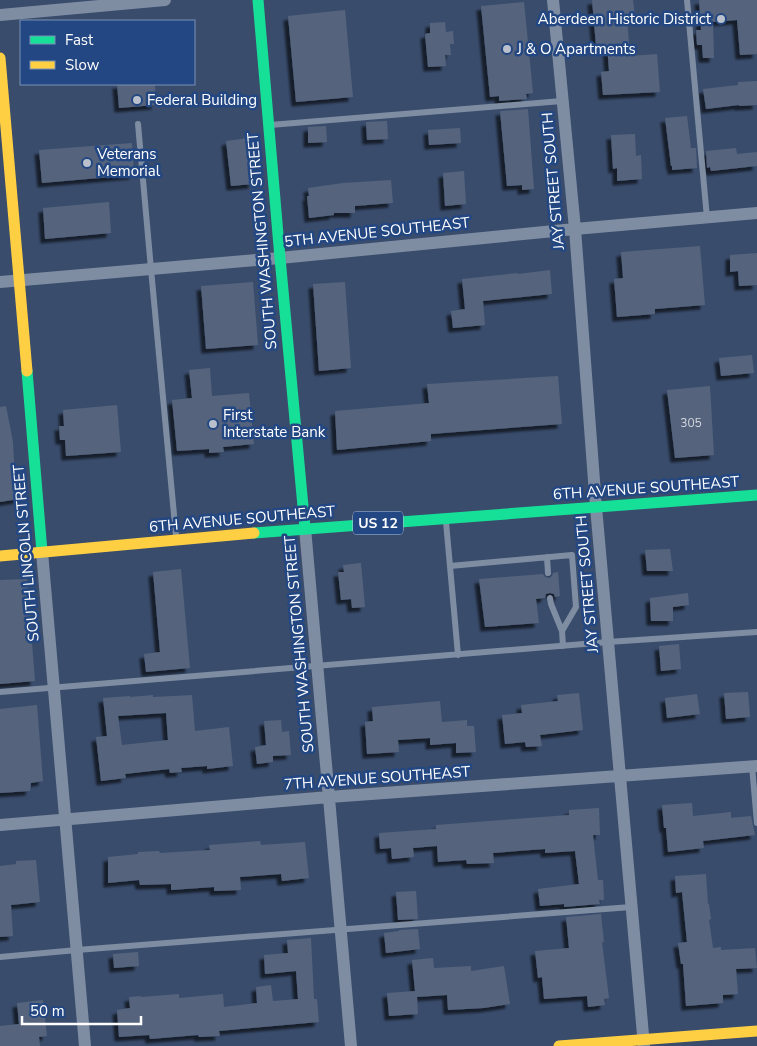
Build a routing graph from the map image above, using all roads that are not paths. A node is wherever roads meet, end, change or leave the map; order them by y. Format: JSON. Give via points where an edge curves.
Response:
{"nodes":[{"id":1,"x":165,"y":0,"type":"edge"},
{"id":2,"x":258,"y":0,"type":"edge"},
{"id":3,"x":553,"y":0,"type":"edge"},
{"id":4,"x":687,"y":0,"type":"edge"},
{"id":5,"x":0,"y":15,"type":"edge"},
{"id":6,"x":0,"y":58,"type":"edge"},
{"id":7,"x":562,"y":100,"type":"junction"},
{"id":8,"x":138,"y":124,"type":"dead end"},
{"id":9,"x":268,"y":125,"type":"junction"},
{"id":10,"x":757,"y":213,"type":"edge"},
{"id":11,"x":707,"y":218,"type":"junction"},
{"id":12,"x":575,"y":229,"type":"junction"},
{"id":13,"x":280,"y":258,"type":"junction"},
{"id":14,"x":151,"y":270,"type":"junction"},
{"id":15,"x":19,"y":281,"type":"junction"},
{"id":16,"x":0,"y":282,"type":"edge"},
{"id":17,"x":757,"y":495,"type":"edge"},
{"id":18,"x":596,"y":507,"type":"junction"},
{"id":19,"x":446,"y":518,"type":"junction"},
{"id":20,"x":305,"y":528,"type":"junction"},
{"id":21,"x":177,"y":540,"type":"junction"},
{"id":22,"x":42,"y":552,"type":"junction"},
{"id":23,"x":0,"y":556,"type":"edge"},
{"id":24,"x":547,"y":557,"type":"junction"},
{"id":25,"x":450,"y":566,"type":"junction"},
{"id":26,"x":548,"y":573,"type":"dead end"},
{"id":27,"x":550,"y":598,"type":"dead end"},
{"id":28,"x":562,"y":631,"type":"junction"},
{"id":29,"x":757,"y":632,"type":"edge"},
{"id":30,"x":608,"y":642,"type":"junction"},
{"id":31,"x":563,"y":646,"type":"junction"},
{"id":32,"x":458,"y":655,"type":"junction"},
{"id":33,"x":318,"y":666,"type":"junction"},
{"id":34,"x":54,"y":687,"type":"junction"},
{"id":35,"x":0,"y":692,"type":"edge"},
{"id":36,"x":755,"y":766,"type":"edge"},
{"id":37,"x":620,"y":776,"type":"junction"},
{"id":38,"x":329,"y":798,"type":"junction"},
{"id":39,"x":66,"y":820,"type":"junction"},
{"id":40,"x":757,"y":823,"type":"edge"},
{"id":41,"x":0,"y":825,"type":"edge"},
{"id":42,"x":632,"y":907,"type":"junction"},
{"id":43,"x":340,"y":930,"type":"junction"},
{"id":44,"x":77,"y":950,"type":"junction"},
{"id":45,"x":0,"y":957,"type":"edge"},
{"id":46,"x":757,"y":1031,"type":"edge"},
{"id":47,"x":644,"y":1043,"type":"edge"},
{"id":48,"x":85,"y":1046,"type":"edge"},
{"id":49,"x":350,"y":1046,"type":"edge"},
{"id":50,"x":560,"y":1046,"type":"edge"}],
"edges":[{"from":1,"to":5,"type":"street"},
{"from":2,"to":9,"type":"main road","name":"SOUTH WASHINGTON STREET"},
{"from":3,"to":7,"type":"street","name":"JAY STREET SOUTH"},
{"from":4,"to":11,"type":"lane"},
{"from":6,"to":15,"type":"main road","name":"SOUTH LINCOLN STREET"},
{"from":7,"to":9,"type":"lane"},
{"from":7,"to":12,"type":"street","name":"JAY STREET SOUTH"},
{"from":8,"to":14,"type":"lane"},
{"from":9,"to":13,"type":"main road","name":"SOUTH WASHINGTON STREET"},
{"from":10,"to":11,"type":"street","name":"5TH AVENUE SOUTHEAST"},
{"from":11,"to":12,"type":"street","name":"5TH AVENUE SOUTHEAST"},
{"from":12,"to":13,"type":"street","name":"5TH AVENUE SOUTHEAST"},
{"from":12,"to":18,"type":"street","name":"JAY STREET SOUTH"},
{"from":13,"to":14,"type":"street","name":"5TH AVENUE SOUTHEAST"},
{"from":13,"to":20,"type":"main road","name":"SOUTH WASHINGTON STREET"},
{"from":14,"to":15,"type":"street","name":"5TH AVENUE SOUTHEAST"},
{"from":14,"to":21,"type":"lane"},
{"from":15,"to":16,"type":"street","name":"5TH AVENUE SOUTHEAST"},
{"from":15,"to":22,"type":"main road","name":"SOUTH LINCOLN STREET"},
{"from":17,"to":18,"type":"main road","name":"6TH AVENUE SOUTHEAST","number":"US 12"},
{"from":18,"to":19,"type":"main road","name":"6TH AVENUE SOUTHEAST","number":"US 12"},
{"from":18,"to":30,"type":"street","name":"JAY STREET SOUTH"},
{"from":19,"to":20,"type":"main road","name":"6TH AVENUE SOUTHEAST","number":"US 12"},
{"from":19,"to":25,"type":"lane"},
{"from":20,"to":21,"type":"main road","name":"6TH AVENUE SOUTHEAST","number":"US 12"},
{"from":20,"to":33,"type":"street","name":"SOUTH WASHINGTON STREET"},
{"from":21,"to":22,"type":"main road","name":"6TH AVENUE SOUTHEAST","number":"US 12"},
{"from":22,"to":23,"type":"main road","name":"6TH AVENUE SOUTHEAST","number":"US 12"},
{"from":22,"to":34,"type":"street","name":"SOUTH LINCOLN STREET"},
{"from":24,"to":25,"type":"lane"},
{"from":24,"to":26,"type":"lane"},
{"from":24,"to":28,"type":"lane","via":[[572,555],[576,607]]},
{"from":25,"to":32,"type":"lane"},
{"from":27,"to":28,"type":"lane"},
{"from":28,"to":31,"type":"lane"},
{"from":29,"to":30,"type":"lane"},
{"from":30,"to":31,"type":"lane"},
{"from":30,"to":37,"type":"street","name":"JAY STREET SOUTH"},
{"from":31,"to":32,"type":"lane"},
{"from":32,"to":33,"type":"lane"},
{"from":33,"to":34,"type":"lane"},
{"from":33,"to":38,"type":"street","name":"SOUTH WASHINGTON STREET"},
{"from":34,"to":35,"type":"lane"},
{"from":34,"to":39,"type":"street","name":"SOUTH LINCOLN STREET"},
{"from":36,"to":37,"type":"street","name":"7TH AVENUE SOUTHEAST"},
{"from":36,"to":40,"type":"lane"},
{"from":37,"to":38,"type":"street","name":"7TH AVENUE SOUTHEAST"},
{"from":37,"to":42,"type":"street","name":"JAY STREET SOUTH"},
{"from":38,"to":39,"type":"street","name":"7TH AVENUE SOUTHEAST"},
{"from":38,"to":43,"type":"street","name":"SOUTH WASHINGTON STREET"},
{"from":39,"to":41,"type":"street","name":"7TH AVENUE SOUTHEAST"},
{"from":39,"to":44,"type":"street","name":"SOUTH LINCOLN STREET"},
{"from":42,"to":43,"type":"lane"},
{"from":42,"to":47,"type":"street","name":"JAY STREET SOUTH"},
{"from":43,"to":44,"type":"lane"},
{"from":43,"to":49,"type":"street","name":"SOUTH WASHINGTON STREET"},
{"from":44,"to":45,"type":"lane"},
{"from":44,"to":48,"type":"street","name":"SOUTH LINCOLN STREET"},
{"from":46,"to":47,"type":"main road"},
{"from":47,"to":50,"type":"main road"}]}
